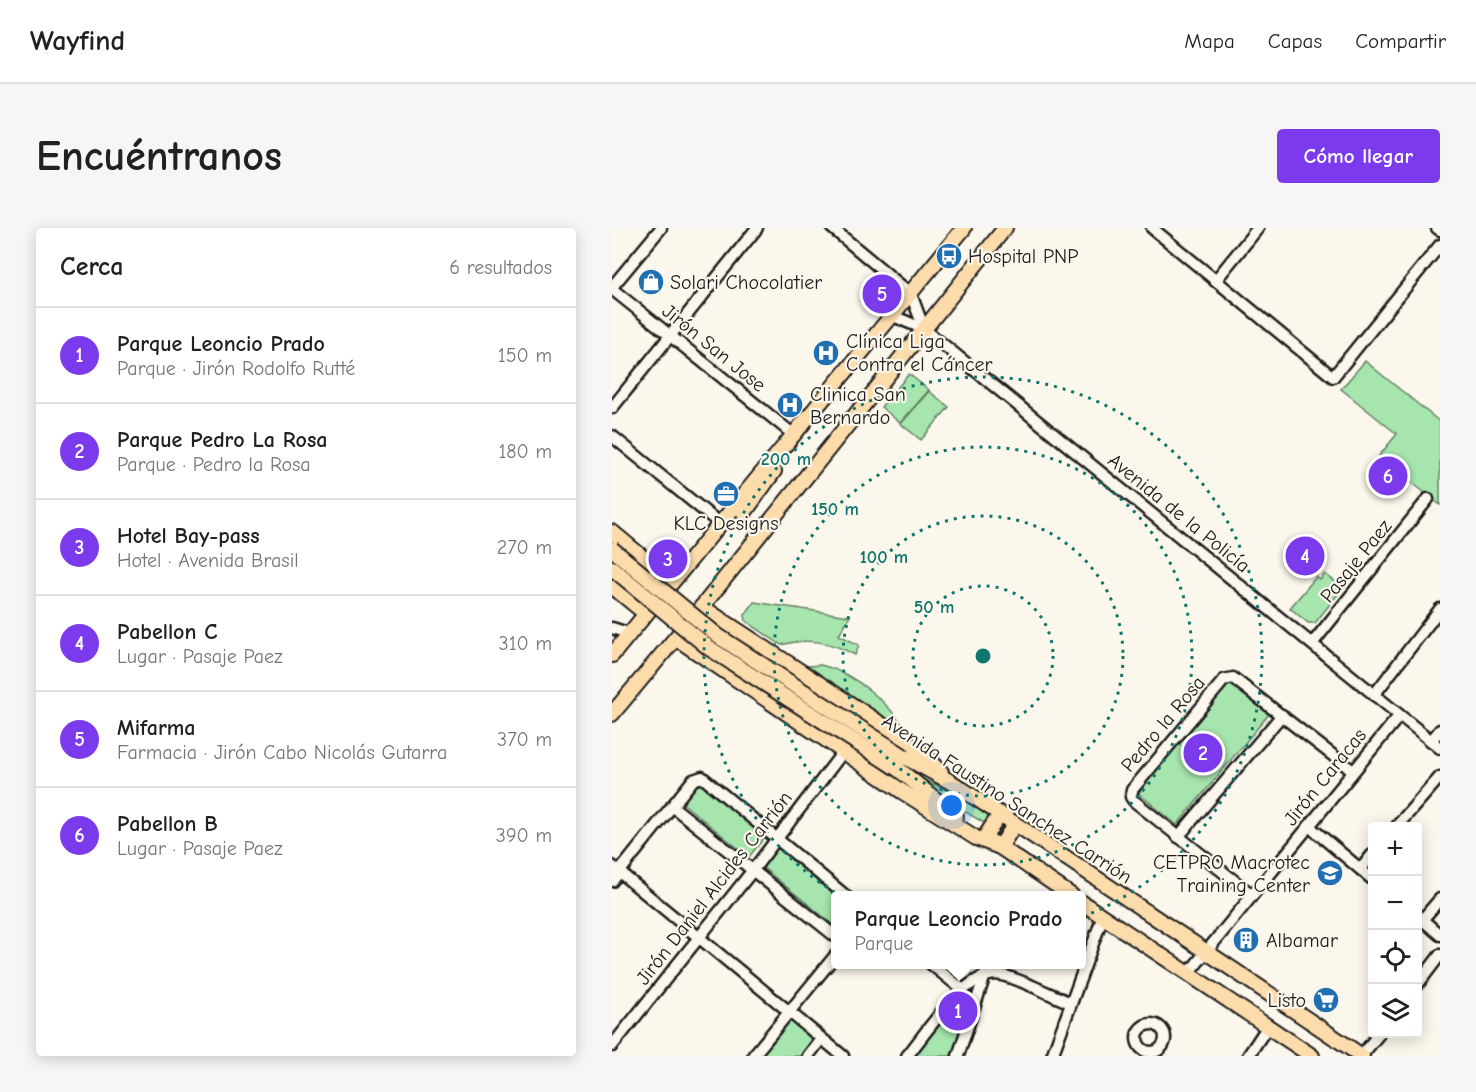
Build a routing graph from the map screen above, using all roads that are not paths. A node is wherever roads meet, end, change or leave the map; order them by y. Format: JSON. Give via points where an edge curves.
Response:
{"nodes":[{"id":1,"x":661,"y":228,"type":"edge"},
{"id":2,"x":757,"y":228,"type":"edge"},
{"id":3,"x":964,"y":228,"type":"edge"},
{"id":4,"x":1005,"y":228,"type":"edge"},
{"id":5,"x":1152,"y":228,"type":"edge"},
{"id":6,"x":1258,"y":228,"type":"edge"},
{"id":7,"x":839,"y":230,"type":"edge"},
{"id":8,"x":1440,"y":245,"type":"edge"},
{"id":9,"x":1215,"y":280,"type":"junction"},
{"id":10,"x":612,"y":288,"type":"edge"},
{"id":11,"x":911,"y":294,"type":"junction"},
{"id":12,"x":893,"y":316,"type":"junction"},
{"id":13,"x":924,"y":329,"type":"junction"},
{"id":14,"x":670,"y":336,"type":"junction"},
{"id":15,"x":612,"y":408,"type":"edge"},
{"id":16,"x":794,"y":435,"type":"junction"},
{"id":17,"x":612,"y":436,"type":"edge"},
{"id":18,"x":818,"y":462,"type":"junction"},
{"id":19,"x":775,"y":500,"type":"dead end"},
{"id":20,"x":1428,"y":500,"type":"dead end"},
{"id":21,"x":744,"y":513,"type":"dead end"},
{"id":22,"x":718,"y":523,"type":"junction"},
{"id":23,"x":612,"y":532,"type":"edge"},
{"id":24,"x":612,"y":549,"type":"edge"},
{"id":25,"x":612,"y":568,"type":"edge"},
{"id":26,"x":671,"y":581,"type":"junction"},
{"id":27,"x":612,"y":586,"type":"edge"},
{"id":28,"x":1440,"y":609,"type":"edge"},
{"id":29,"x":697,"y":611,"type":"junction"},
{"id":30,"x":645,"y":613,"type":"junction"},
{"id":31,"x":612,"y":628,"type":"edge"},
{"id":32,"x":679,"y":632,"type":"junction"},
{"id":33,"x":628,"y":633,"type":"junction"},
{"id":34,"x":1312,"y":644,"type":"junction"},
{"id":35,"x":612,"y":655,"type":"edge"},
{"id":36,"x":1374,"y":694,"type":"junction"},
{"id":37,"x":612,"y":714,"type":"edge"},
{"id":38,"x":1281,"y":715,"type":"junction"},
{"id":39,"x":1399,"y":716,"type":"junction"},
{"id":40,"x":1440,"y":730,"type":"edge"},
{"id":41,"x":1436,"y":744,"type":"edge"},
{"id":42,"x":843,"y":752,"type":"junction"},
{"id":43,"x":1353,"y":771,"type":"junction"},
{"id":44,"x":1440,"y":777,"type":"edge"},
{"id":45,"x":951,"y":782,"type":"junction"},
{"id":46,"x":672,"y":806,"type":"junction"},
{"id":47,"x":1000,"y":814,"type":"junction"},
{"id":48,"x":1401,"y":822,"type":"edge"},
{"id":49,"x":1015,"y":824,"type":"junction"},
{"id":50,"x":1309,"y":826,"type":"junction"},
{"id":51,"x":985,"y":837,"type":"junction"},
{"id":52,"x":1178,"y":837,"type":"junction"},
{"id":53,"x":777,"y":838,"type":"junction"},
{"id":54,"x":1000,"y":847,"type":"junction"},
{"id":55,"x":1368,"y":860,"type":"edge"},
{"id":56,"x":616,"y":869,"type":"edge"},
{"id":57,"x":1360,"y":869,"type":"junction"},
{"id":58,"x":753,"y":870,"type":"junction"},
{"id":59,"x":1368,"y":876,"type":"edge"},
{"id":60,"x":612,"y":881,"type":"edge"},
{"id":61,"x":840,"y":891,"type":"edge"},
{"id":62,"x":1065,"y":891,"type":"edge"},
{"id":63,"x":1252,"y":895,"type":"junction"},
{"id":64,"x":1440,"y":898,"type":"edge"},
{"id":65,"x":1086,"y":905,"type":"edge"},
{"id":66,"x":1103,"y":916,"type":"junction"},
{"id":67,"x":1422,"y":916,"type":"edge"},
{"id":68,"x":1422,"y":920,"type":"edge"},
{"id":69,"x":831,"y":933,"type":"edge"},
{"id":70,"x":1440,"y":935,"type":"edge"},
{"id":71,"x":699,"y":938,"type":"junction"},
{"id":72,"x":1206,"y":951,"type":"junction"},
{"id":73,"x":1440,"y":956,"type":"edge"},
{"id":74,"x":831,"y":961,"type":"edge"},
{"id":75,"x":1086,"y":962,"type":"edge"},
{"id":76,"x":937,"y":969,"type":"edge"},
{"id":77,"x":1084,"y":969,"type":"edge"},
{"id":78,"x":1188,"y":974,"type":"junction"},
{"id":79,"x":985,"y":975,"type":"junction"},
{"id":80,"x":1422,"y":979,"type":"edge"},
{"id":81,"x":963,"y":990,"type":"junction"},
{"id":82,"x":1071,"y":1003,"type":"junction"},
{"id":83,"x":789,"y":1012,"type":"junction"},
{"id":84,"x":1268,"y":1026,"type":"junction"},
{"id":85,"x":1376,"y":1038,"type":"edge"},
{"id":86,"x":821,"y":1039,"type":"junction"},
{"id":87,"x":612,"y":1046,"type":"edge"},
{"id":88,"x":753,"y":1056,"type":"edge"},
{"id":89,"x":808,"y":1056,"type":"edge"},
{"id":90,"x":843,"y":1056,"type":"edge"},
{"id":91,"x":907,"y":1056,"type":"edge"},
{"id":92,"x":958,"y":1056,"type":"edge"},
{"id":93,"x":1052,"y":1056,"type":"edge"},
{"id":94,"x":1248,"y":1056,"type":"edge"},
{"id":95,"x":1312,"y":1056,"type":"edge"},
{"id":96,"x":1362,"y":1056,"type":"edge"}],
"edges":[{"from":1,"to":10,"type":"street"},
{"from":2,"to":14,"type":"street"},
{"from":3,"to":11,"type":"main road"},
{"from":4,"to":13,"type":"main road"},
{"from":5,"to":9,"type":"street"},
{"from":6,"to":9,"type":"street"},
{"from":7,"to":11,"type":"street"},
{"from":8,"to":9,"type":"street","via":[[1333,377]]},
{"from":10,"to":14,"type":"street","name":"Jirón San Jose"},
{"from":11,"to":12,"type":"main road"},
{"from":11,"to":13,"type":"street"},
{"from":12,"to":13,"type":"street"},
{"from":12,"to":16,"type":"main road"},
{"from":13,"to":18,"type":"main road"},
{"from":13,"to":34,"type":"street","name":"Avenida de la Policía"},
{"from":14,"to":15,"type":"street"},
{"from":14,"to":16,"type":"street","name":"Jirón San Jose"},
{"from":16,"to":21,"type":"main road"},
{"from":16,"to":22,"type":"main road"},
{"from":17,"to":22,"type":"street"},
{"from":18,"to":19,"type":"main road"},
{"from":18,"to":29,"type":"main road"},
{"from":20,"to":34,"type":"street","name":"Pasaje Paez"},
{"from":22,"to":26,"type":"main road"},
{"from":23,"to":26,"type":"main road"},
{"from":24,"to":29,"type":"main road","bridge":true},
{"from":25,"to":32,"type":"main road","bridge":true},
{"from":26,"to":30,"type":"main road"},
{"from":27,"to":30,"type":"main road"},
{"from":28,"to":36,"type":"street"},
{"from":29,"to":32,"type":"main road"},
{"from":29,"to":45,"type":"main road","via":[[887,728],[927,757]]},
{"from":29,"to":45,"type":"main road","name":"Avenida Faustino Sanchez Carrión","bridge":true,"via":[[718,636],[905,757]]},
{"from":30,"to":33,"type":"main road"},
{"from":31,"to":33,"type":"street"},
{"from":32,"to":37,"type":"main road"},
{"from":32,"to":42,"type":"main road"},
{"from":32,"to":51,"type":"main road","name":"Avenida Faustino Sanchez Carrión","bridge":true,"via":[[898,769]]},
{"from":33,"to":35,"type":"main road"},
{"from":34,"to":36,"type":"street","name":"Avenida de la Policía"},
{"from":36,"to":39,"type":"street","name":"Avenida de la Policía"},
{"from":38,"to":43,"type":"street"},
{"from":38,"to":52,"type":"street"},
{"from":38,"to":52,"type":"street","name":"Pedro la Rosa","via":[[1233,678],[1224,680],[1132,790],[1131,797]]},
{"from":39,"to":41,"type":"street","name":"Avenida de la Policía"},
{"from":39,"to":43,"type":"street","name":"Jirón Caracas"},
{"from":40,"to":41,"type":"street"},
{"from":42,"to":53,"type":"street","name":"Jirón Daniel Alcides Carrión"},
{"from":42,"to":54,"type":"main road","via":[[976,838]]},
{"from":43,"to":50,"type":"street","name":"Jirón Caracas"},
{"from":44,"to":48,"type":"street"},
{"from":45,"to":47,"type":"main road","name":"Avenida Faustino Sanchez Carrión"},
{"from":46,"to":53,"type":"street","via":[[697,777],[702,777]]},
{"from":46,"to":56,"type":"street"},
{"from":46,"to":58,"type":"street"},
{"from":47,"to":49,"type":"main road","name":"Avenida Faustino Sanchez Carrión"},
{"from":47,"to":51,"type":"main road"},
{"from":49,"to":54,"type":"main road"},
{"from":49,"to":72,"type":"main road","name":"Avenida Faustino Sanchez Carrión"},
{"from":50,"to":57,"type":"street"},
{"from":50,"to":63,"type":"street","name":"Jirón Caracas"},
{"from":51,"to":54,"type":"main road","name":"Avenida Faustino Sanchez Carrión"},
{"from":52,"to":63,"type":"street"},
{"from":53,"to":58,"type":"street","name":"Jirón Daniel Alcides Carrión"},
{"from":53,"to":61,"type":"street"},
{"from":54,"to":62,"type":"main road","name":"Avenida Faustino Sanchez Carrión"},
{"from":55,"to":57,"type":"street"},
{"from":56,"to":60,"type":"street"},
{"from":56,"to":71,"type":"street"},
{"from":57,"to":59,"type":"street"},
{"from":58,"to":69,"type":"street"},
{"from":58,"to":71,"type":"street","name":"Jirón Daniel Alcides Carrión"},
{"from":63,"to":72,"type":"street","name":"Jirón Caracas"},
{"from":64,"to":67,"type":"street"},
{"from":65,"to":66,"type":"main road"},
{"from":66,"to":75,"type":"street"},
{"from":66,"to":78,"type":"main road"},
{"from":68,"to":70,"type":"street"},
{"from":71,"to":83,"type":"street"},
{"from":71,"to":87,"type":"street","name":"Jirón Daniel Alcides Carrión"},
{"from":72,"to":78,"type":"street","name":"Jirón Caracas"},
{"from":72,"to":96,"type":"main road","name":"Avenida Faustino Sanchez Carrión"},
{"from":73,"to":80,"type":"street"},
{"from":74,"to":83,"type":"street"},
{"from":76,"to":81,"type":"street"},
{"from":77,"to":82,"type":"street"},
{"from":78,"to":84,"type":"main road"},
{"from":79,"to":81,"type":"street"},
{"from":79,"to":82,"type":"street","via":[[1002,975]]},
{"from":79,"to":92,"type":"street"},
{"from":81,"to":91,"type":"street"},
{"from":82,"to":93,"type":"street"},
{"from":83,"to":86,"type":"street"},
{"from":83,"to":88,"type":"street"},
{"from":84,"to":94,"type":"street"},
{"from":84,"to":95,"type":"main road"},
{"from":85,"to":96,"type":"street"},
{"from":86,"to":89,"type":"street"},
{"from":86,"to":90,"type":"street"}]}
